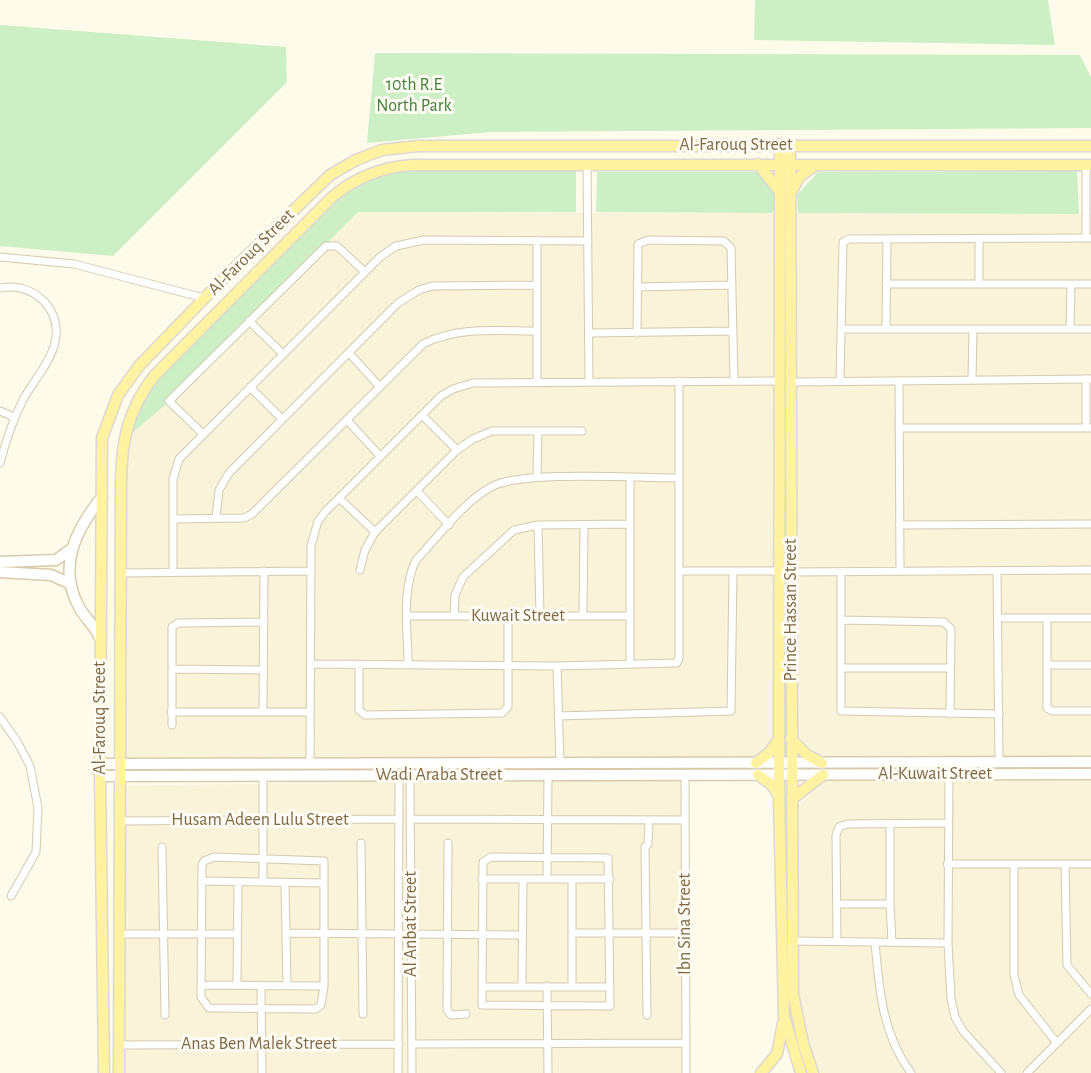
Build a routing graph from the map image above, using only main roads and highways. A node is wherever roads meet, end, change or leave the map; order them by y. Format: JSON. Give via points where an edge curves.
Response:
{"nodes":[{"id":1,"x":785,"y":144,"type":"junction"},
{"id":2,"x":1091,"y":146,"type":"edge"},
{"id":3,"x":758,"y":164,"type":"junction"},
{"id":4,"x":785,"y":164,"type":"junction"},
{"id":5,"x":817,"y":165,"type":"junction"},
{"id":6,"x":1088,"y":165,"type":"edge"},
{"id":7,"x":785,"y":194,"type":"junction"},
{"id":8,"x":785,"y":381,"type":"junction"},
{"id":9,"x":102,"y":497,"type":"junction"},
{"id":10,"x":70,"y":550,"type":"junction"},
{"id":11,"x":0,"y":562,"type":"edge"},
{"id":12,"x":0,"y":572,"type":"edge"},
{"id":13,"x":71,"y":584,"type":"junction"},
{"id":14,"x":100,"y":638,"type":"junction"},
{"id":15,"x":779,"y":737,"type":"junction"},
{"id":16,"x":791,"y":739,"type":"junction"},
{"id":17,"x":1089,"y":762,"type":"edge"},
{"id":18,"x":498,"y":763,"type":"junction"},
{"id":19,"x":756,"y":763,"type":"junction"},
{"id":20,"x":779,"y":763,"type":"junction"},
{"id":21,"x":792,"y":763,"type":"junction"},
{"id":22,"x":822,"y":763,"type":"junction"},
{"id":23,"x":101,"y":764,"type":"junction"},
{"id":24,"x":121,"y":764,"type":"junction"},
{"id":25,"x":1090,"y":774,"type":"edge"},
{"id":26,"x":499,"y":775,"type":"junction"},
{"id":27,"x":758,"y":775,"type":"junction"},
{"id":28,"x":779,"y":775,"type":"junction"},
{"id":29,"x":792,"y":775,"type":"junction"},
{"id":30,"x":823,"y":775,"type":"junction"},
{"id":31,"x":100,"y":776,"type":"junction"},
{"id":32,"x":121,"y":776,"type":"junction"},
{"id":33,"x":779,"y":799,"type":"junction"},
{"id":34,"x":792,"y":799,"type":"junction"},
{"id":35,"x":102,"y":985,"type":"junction"},
{"id":36,"x":120,"y":985,"type":"junction"},
{"id":37,"x":784,"y":1017,"type":"junction"},
{"id":38,"x":104,"y":1073,"type":"edge"},
{"id":39,"x":119,"y":1073,"type":"edge"},
{"id":40,"x":761,"y":1073,"type":"edge"},
{"id":41,"x":801,"y":1073,"type":"edge"},
{"id":42,"x":813,"y":1073,"type":"edge"}],
"edges":[{"from":1,"to":2,"type":"main road","name":"Al-Farouq Street"},
{"from":1,"to":4,"type":"main road","name":"Prince Hassan Street"},
{"from":1,"to":9,"type":"main road","name":"Al-Farouq Street","via":[[418,146],[382,150],[356,160],[330,175],[139,366],[118,395],[102,438]]},
{"from":3,"to":4,"type":"main road","name":"Al-Farouq Street"},
{"from":3,"to":7,"type":"main road"},
{"from":3,"to":24,"type":"main road","name":"Al-Farouq Street","via":[[398,166],[365,176],[332,197],[169,360],[132,409],[121,455]]},
{"from":4,"to":5,"type":"main road","name":"Al-Farouq Street"},
{"from":4,"to":7,"type":"main road","name":"Prince Hassan Street"},
{"from":5,"to":6,"type":"main road","name":"Al-Farouq Street"},
{"from":5,"to":7,"type":"main road","via":[[799,177]]},
{"from":7,"to":8,"type":"main road","name":"Prince Hassan Street"},
{"from":8,"to":15,"type":"main road","name":"Prince Hassan Street"},
{"from":8,"to":16,"type":"main road","name":"Prince Hassan Street"},
{"from":9,"to":10,"type":"main road","via":[[82,522]]},
{"from":9,"to":14,"type":"main road","name":"Al-Farouq Street"},
{"from":10,"to":11,"type":"main road","via":[[56,560]]},
{"from":10,"to":13,"type":"main road"},
{"from":12,"to":13,"type":"main road","via":[[51,575]]},
{"from":13,"to":14,"type":"main road","via":[[79,608]]},
{"from":14,"to":23,"type":"main road","name":"Al-Farouq Street"},
{"from":15,"to":19,"type":"main road","via":[[774,748]]},
{"from":15,"to":20,"type":"main road","name":"Prince Hassan Street"},
{"from":16,"to":21,"type":"main road","name":"Prince Hassan Street"},
{"from":16,"to":22,"type":"main road"},
{"from":17,"to":22,"type":"main road","name":"Al-Kuwait Street"},
{"from":17,"to":25,"type":"main road"},
{"from":18,"to":19,"type":"main road","name":"Wadi Araba Street"},
{"from":18,"to":24,"type":"main road","name":"Wadi Araba Street"},
{"from":18,"to":26,"type":"main road"},
{"from":19,"to":20,"type":"main road","name":"Wadi Araba Street"},
{"from":20,"to":21,"type":"main road","name":"Al-Kuwait Street"},
{"from":20,"to":28,"type":"main road","name":"Prince Hassan Street"},
{"from":21,"to":22,"type":"main road","name":"Al-Kuwait Street"},
{"from":21,"to":29,"type":"main road","name":"Prince Hassan Street"},
{"from":23,"to":24,"type":"main road","name":"Wadi Araba Street"},
{"from":23,"to":31,"type":"main road","name":"Al-Farouq Street"},
{"from":24,"to":32,"type":"main road","name":"Al-Farouq Street"},
{"from":25,"to":30,"type":"main road","name":"Al-Kuwait Street"},
{"from":26,"to":27,"type":"main road","name":"Wadi Araba Street"},
{"from":26,"to":32,"type":"main road","name":"Wadi Araba Street"},
{"from":27,"to":28,"type":"main road","name":"Wadi Araba Street"},
{"from":27,"to":33,"type":"main road","via":[[772,785]]},
{"from":28,"to":29,"type":"main road","name":"Al-Kuwait Street"},
{"from":28,"to":33,"type":"main road","name":"Prince Hassan Street"},
{"from":29,"to":30,"type":"main road","name":"Al-Kuwait Street"},
{"from":29,"to":34,"type":"main road","name":"Prince Hassan Street"},
{"from":30,"to":34,"type":"main road"},
{"from":31,"to":32,"type":"main road","name":"Wadi Araba Street"},
{"from":31,"to":35,"type":"main road","name":"Al-Farouq Street"},
{"from":32,"to":36,"type":"main road","name":"Al-Farouq Street"},
{"from":33,"to":37,"type":"main road","name":"Prince Hassan Street"},
{"from":34,"to":42,"type":"main road","name":"Prince Hassan Street","via":[[793,994]]},
{"from":35,"to":36,"type":"main road"},
{"from":35,"to":38,"type":"main road","name":"Al-Farouq Street"},
{"from":36,"to":39,"type":"main road","name":"Al-Farouq Street"},
{"from":37,"to":40,"type":"main road","via":[[777,1054]]},
{"from":37,"to":41,"type":"main road","name":"Prince Hassan Street"}]}
